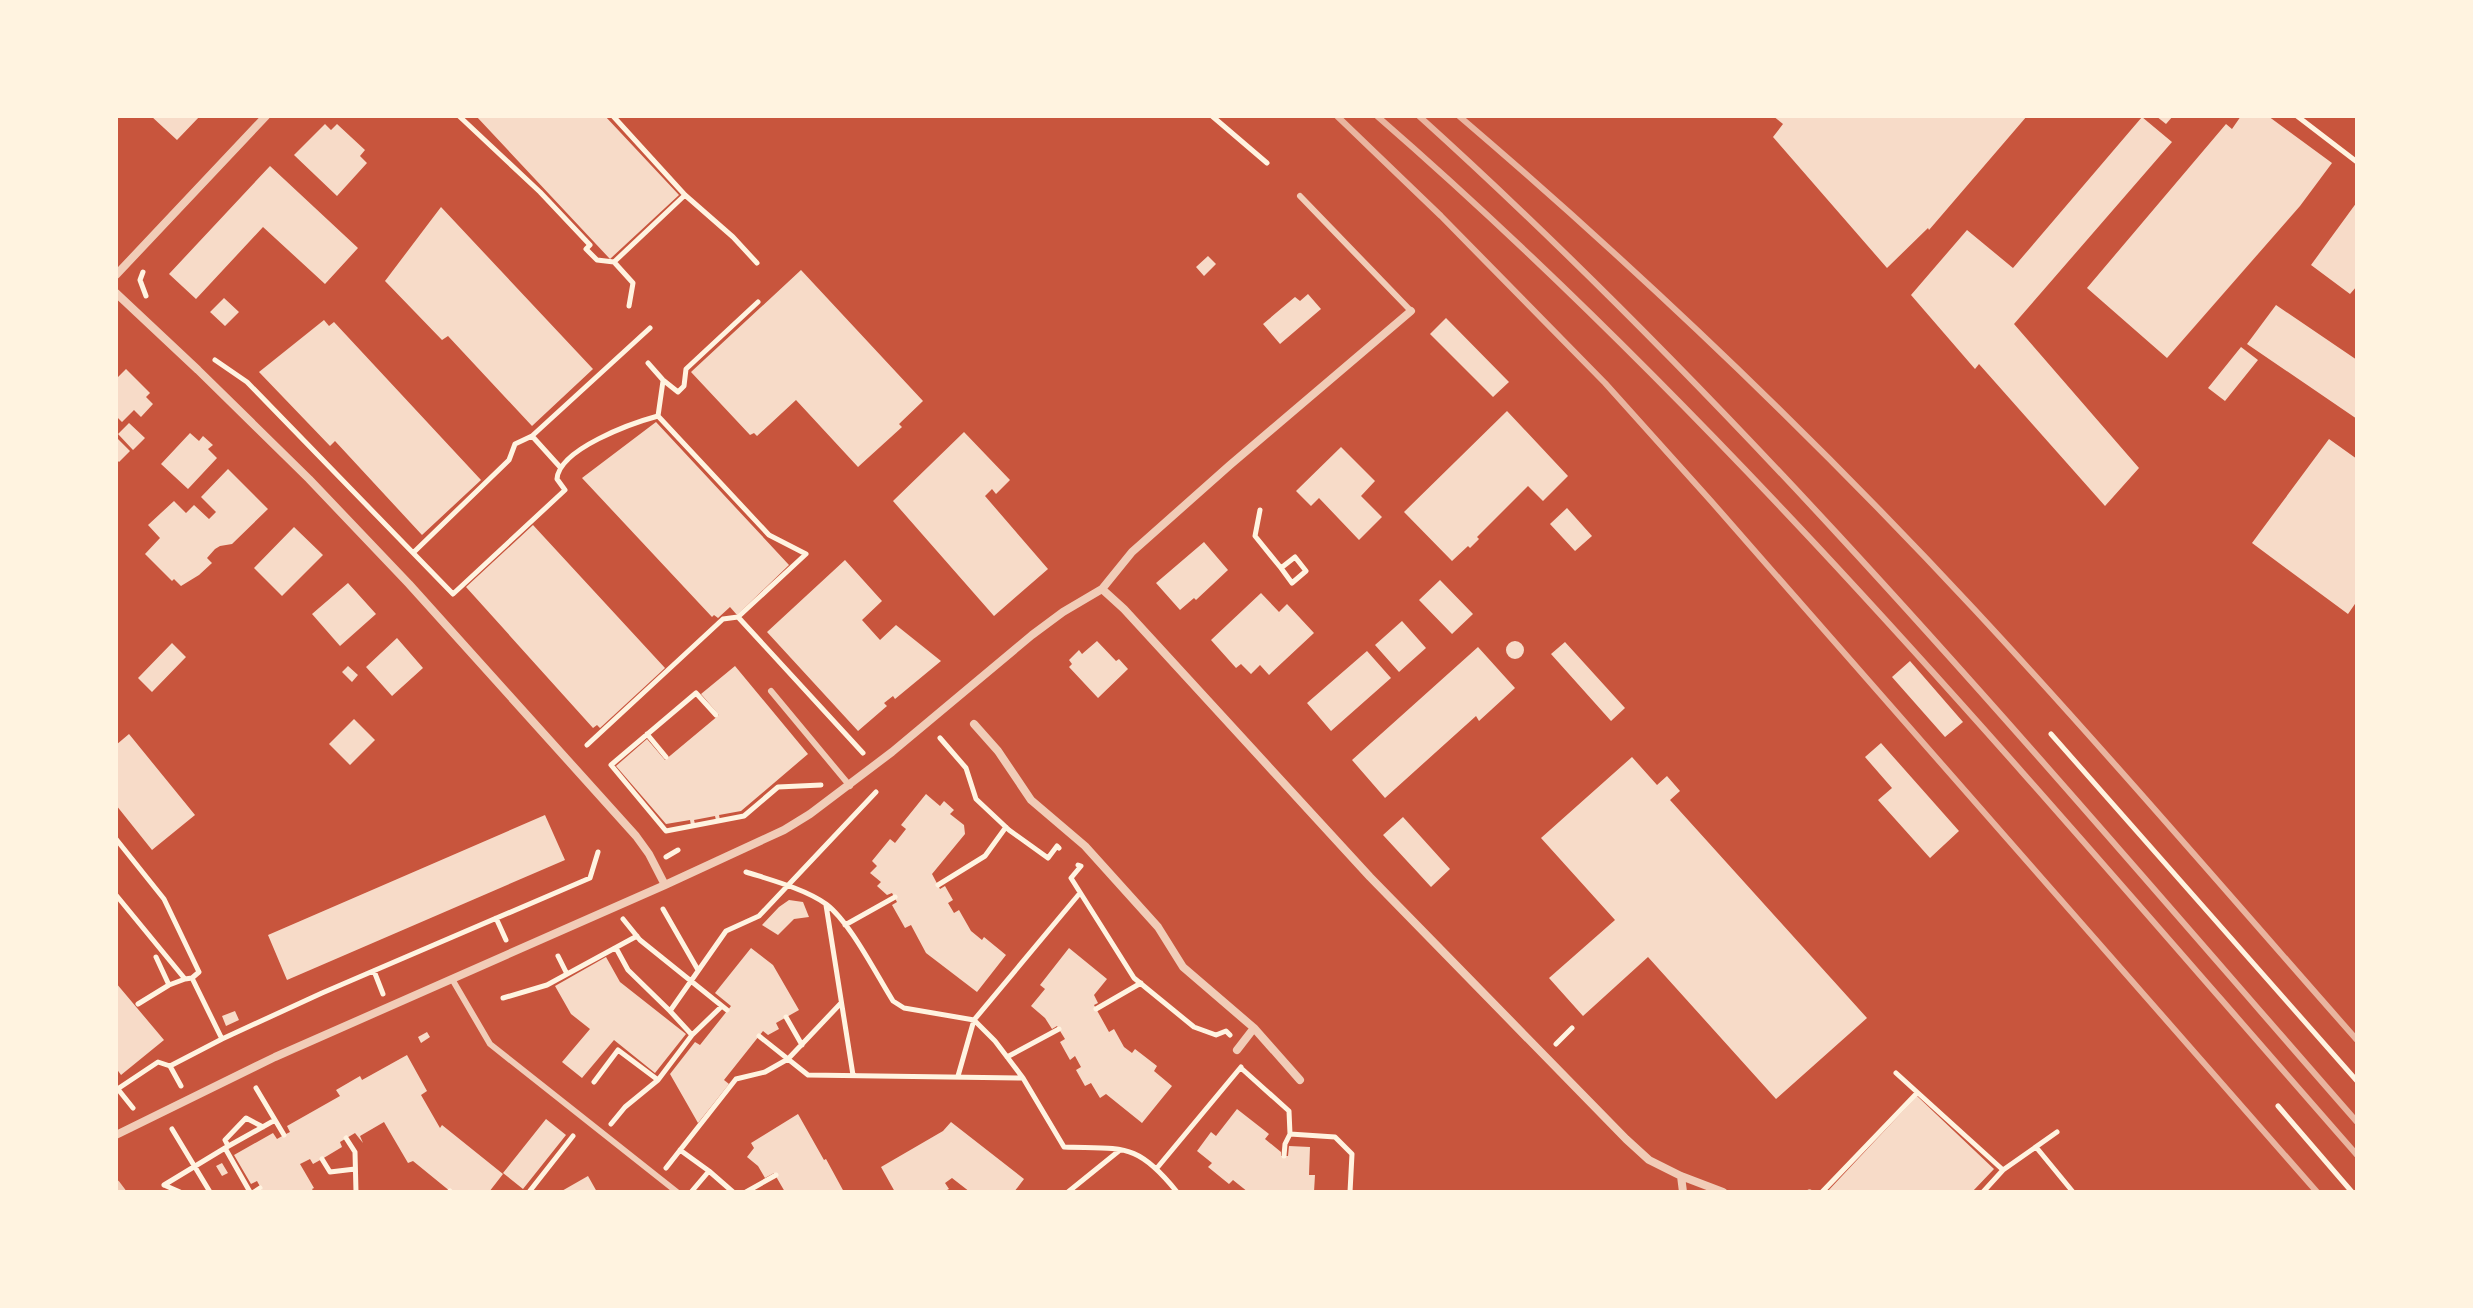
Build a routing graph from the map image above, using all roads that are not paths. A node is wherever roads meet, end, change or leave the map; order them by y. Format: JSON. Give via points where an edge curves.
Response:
{"nodes":[{"id":1,"x":266,"y":116,"type":"edge"},
{"id":2,"x":1300,"y":196,"type":"dead end"},
{"id":3,"x":116,"y":275,"type":"edge"},
{"id":4,"x":116,"y":293,"type":"edge"},
{"id":5,"x":1411,"y":311,"type":"joint"},
{"id":6,"x":1102,"y":589,"type":"junction"},
{"id":7,"x":771,"y":691,"type":"dead end"},
{"id":8,"x":974,"y":724,"type":"dead end"},
{"id":9,"x":850,"y":786,"type":"junction"},
{"id":10,"x":665,"y":885,"type":"junction"},
{"id":11,"x":452,"y":979,"type":"junction"},
{"id":12,"x":1254,"y":1028,"type":"junction"},
{"id":13,"x":1239,"y":1047,"type":"road end"},
{"id":14,"x":1300,"y":1080,"type":"dead end"},
{"id":15,"x":116,"y":1135,"type":"edge"},
{"id":16,"x":1681,"y":1176,"type":"junction"},
{"id":17,"x":116,"y":1184,"type":"edge"},
{"id":18,"x":122,"y":1192,"type":"edge"},
{"id":19,"x":677,"y":1192,"type":"edge"},
{"id":20,"x":1683,"y":1192,"type":"edge"},
{"id":21,"x":1723,"y":1192,"type":"edge"}],
"edges":[{"from":1,"to":3,"type":"street"},
{"from":2,"to":5,"type":"lane"},
{"from":4,"to":10,"type":"street","via":[[289,459],[409,584],[636,836]]},
{"from":5,"to":6,"type":"street","via":[[1132,552]]},
{"from":6,"to":9,"type":"street","via":[[1032,635]]},
{"from":6,"to":16,"type":"street","via":[[1370,877],[1626,1139],[1649,1160]]},
{"from":7,"to":9,"type":"lane"},
{"from":8,"to":12,"type":"street","via":[[1031,800],[1085,846],[1158,927],[1183,967]]},
{"from":9,"to":10,"type":"street","via":[[784,830]]},
{"from":10,"to":11,"type":"street"},
{"from":11,"to":15,"type":"street"},
{"from":11,"to":19,"type":"lane","via":[[490,1044]]},
{"from":12,"to":13,"type":"street"},
{"from":12,"to":14,"type":"street"},
{"from":16,"to":20,"type":"street"},
{"from":16,"to":21,"type":"street"},
{"from":17,"to":18,"type":"street"}]}
